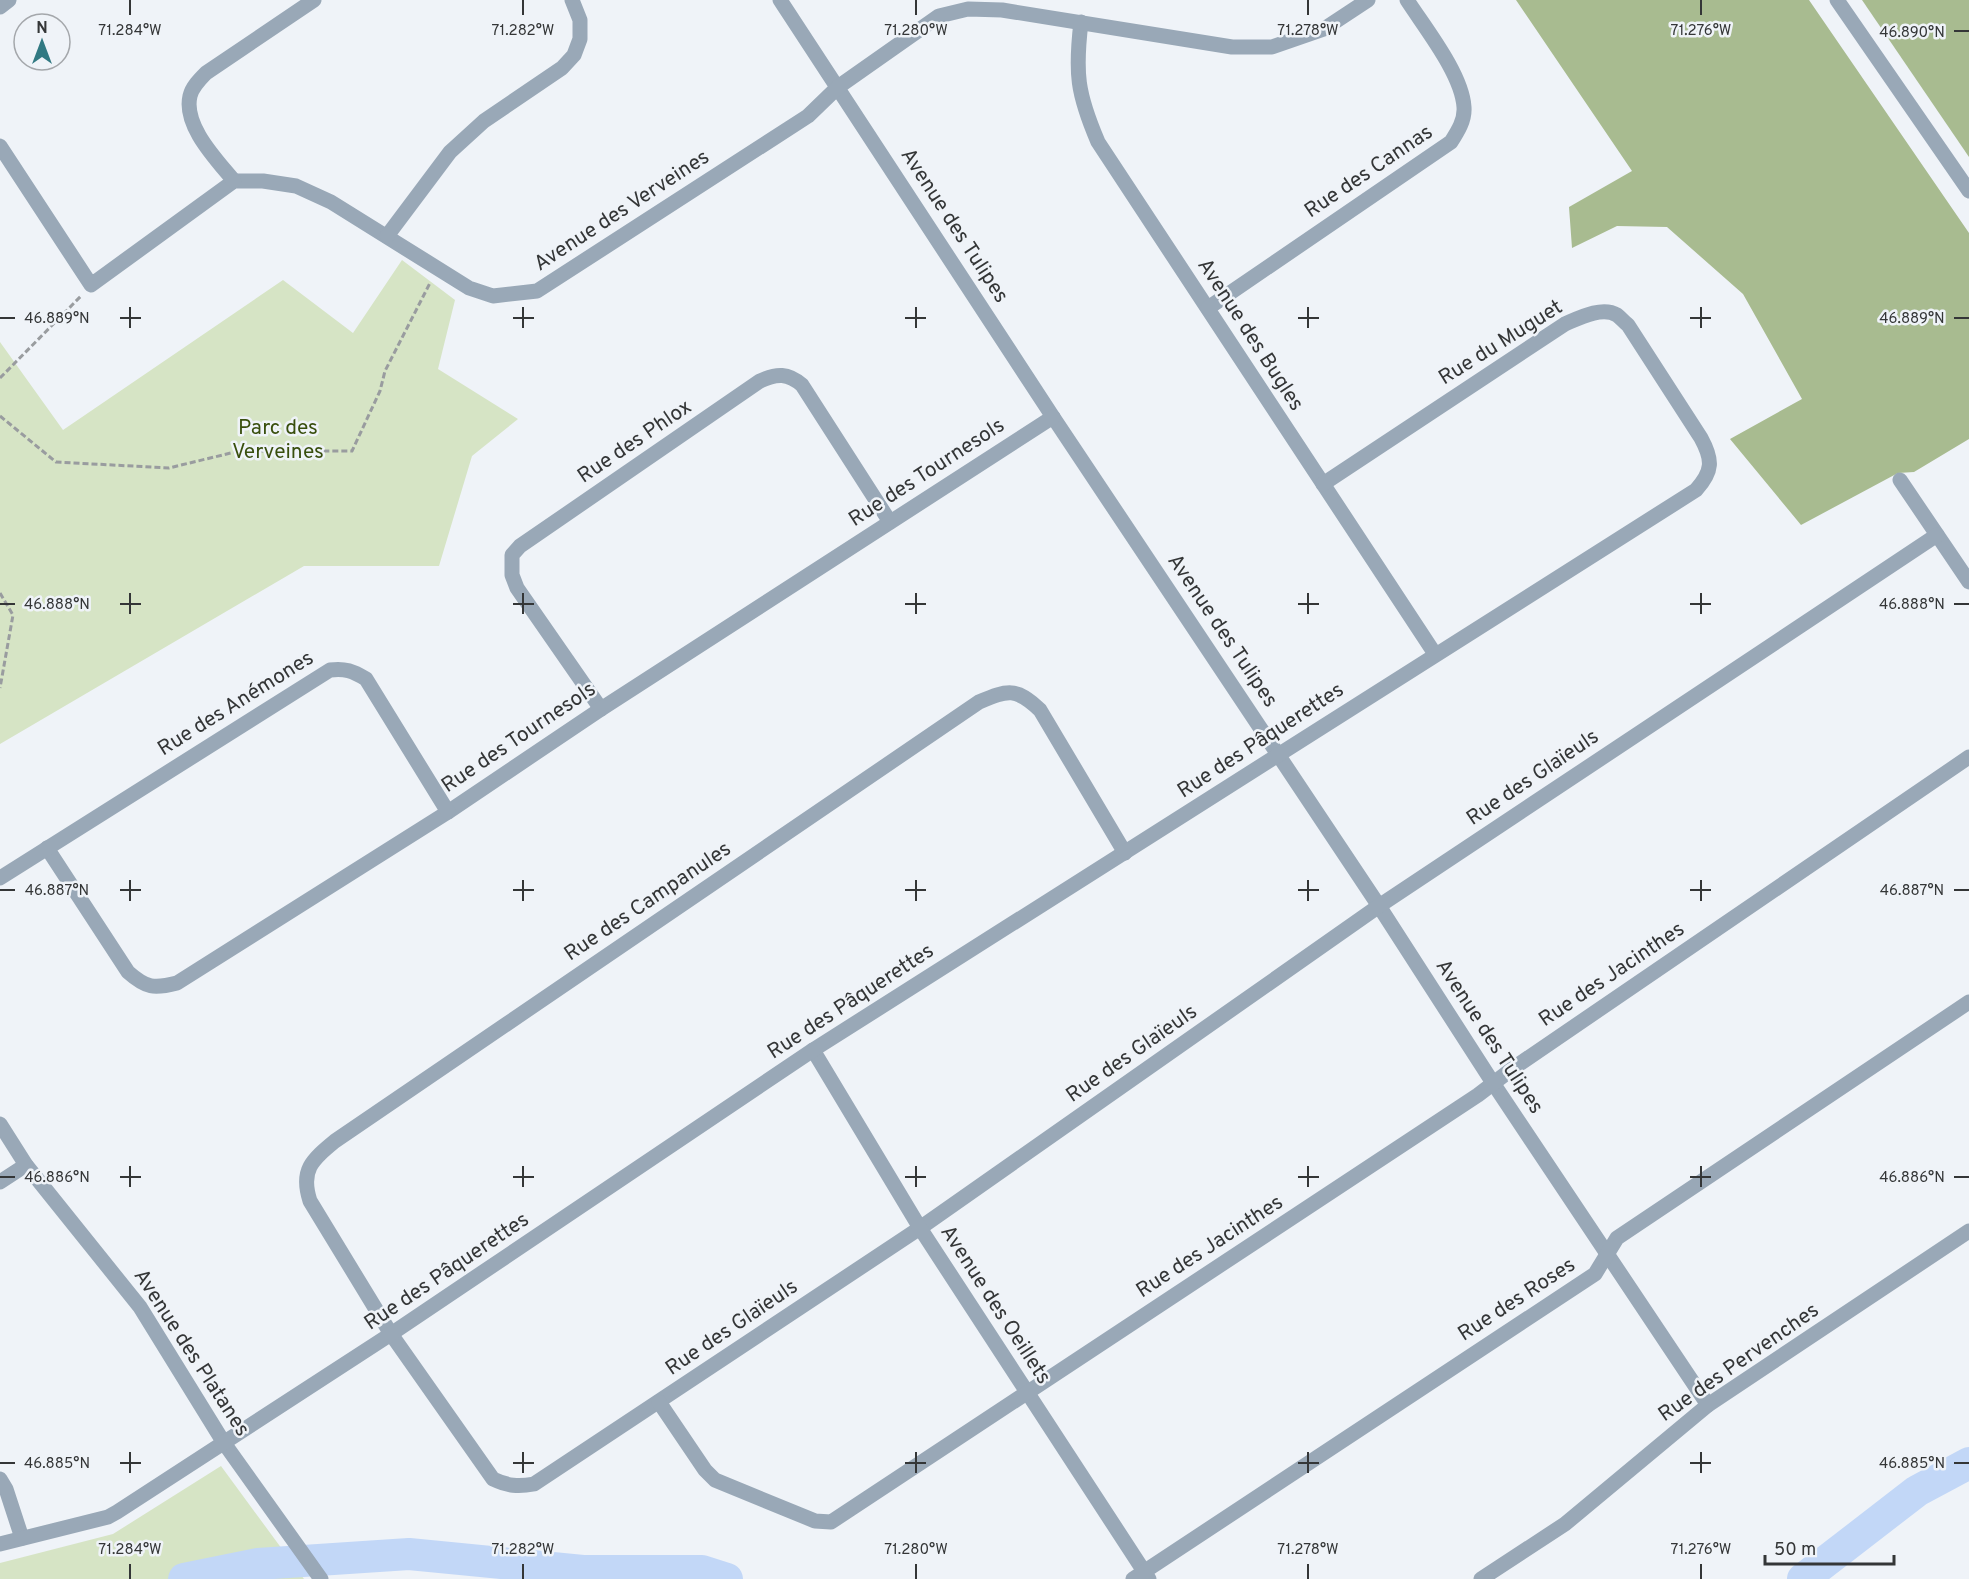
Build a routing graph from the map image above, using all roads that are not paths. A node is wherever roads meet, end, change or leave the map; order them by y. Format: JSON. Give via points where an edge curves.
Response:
{"nodes":[{"id":1,"x":9,"y":0,"type":"edge"},
{"id":2,"x":314,"y":0,"type":"edge"},
{"id":3,"x":572,"y":0,"type":"edge"},
{"id":4,"x":780,"y":0,"type":"edge"},
{"id":5,"x":1368,"y":0,"type":"edge"},
{"id":6,"x":1407,"y":0,"type":"edge"},
{"id":7,"x":1837,"y":0,"type":"edge"},
{"id":8,"x":0,"y":7,"type":"edge"},
{"id":9,"x":1081,"y":22,"type":"junction"},
{"id":10,"x":838,"y":87,"type":"junction"},
{"id":11,"x":0,"y":146,"type":"edge"},
{"id":12,"x":234,"y":181,"type":"junction"},
{"id":13,"x":1969,"y":191,"type":"edge"},
{"id":14,"x":387,"y":236,"type":"junction"},
{"id":15,"x":1208,"y":308,"type":"junction"},
{"id":16,"x":1053,"y":417,"type":"junction"},
{"id":17,"x":1710,"y":466,"type":"joint"},
{"id":18,"x":1900,"y":480,"type":"dead end"},
{"id":19,"x":1323,"y":484,"type":"junction"},
{"id":20,"x":890,"y":522,"type":"junction"},
{"id":21,"x":1937,"y":536,"type":"junction"},
{"id":22,"x":1969,"y":582,"type":"edge"},
{"id":23,"x":1435,"y":654,"type":"junction"},
{"id":24,"x":601,"y":709,"type":"junction"},
{"id":25,"x":1279,"y":754,"type":"junction"},
{"id":26,"x":1969,"y":758,"type":"edge"},
{"id":27,"x":448,"y":812,"type":"junction"},
{"id":28,"x":47,"y":848,"type":"junction"},
{"id":29,"x":1125,"y":853,"type":"junction"},
{"id":30,"x":0,"y":878,"type":"edge"},
{"id":31,"x":1379,"y":906,"type":"junction"},
{"id":32,"x":1969,"y":1002,"type":"edge"},
{"id":33,"x":813,"y":1050,"type":"junction"},
{"id":34,"x":1493,"y":1083,"type":"junction"},
{"id":35,"x":0,"y":1124,"type":"edge"},
{"id":36,"x":26,"y":1165,"type":"junction"},
{"id":37,"x":0,"y":1182,"type":"edge"},
{"id":38,"x":920,"y":1228,"type":"junction"},
{"id":39,"x":1969,"y":1231,"type":"edge"},
{"id":40,"x":1607,"y":1253,"type":"junction"},
{"id":41,"x":392,"y":1334,"type":"junction"},
{"id":42,"x":1027,"y":1393,"type":"junction"},
{"id":43,"x":659,"y":1402,"type":"junction"},
{"id":44,"x":1708,"y":1405,"type":"junction"},
{"id":45,"x":224,"y":1443,"type":"junction"},
{"id":46,"x":0,"y":1479,"type":"edge"},
{"id":47,"x":22,"y":1538,"type":"junction"},
{"id":48,"x":0,"y":1544,"type":"edge"},
{"id":49,"x":1142,"y":1576,"type":"edge"},
{"id":50,"x":321,"y":1579,"type":"edge"},
{"id":51,"x":1481,"y":1579,"type":"edge"}],
"edges":[{"from":1,"to":8,"type":"street"},
{"from":2,"to":12,"type":"street","via":[[206,73],[190,96],[196,132]]},
{"from":3,"to":14,"type":"street","via":[[580,20],[580,39],[574,55],[562,68],[484,121],[450,152]]},
{"from":4,"to":10,"type":"street","name":"Avenue des Tulipes"},
{"from":5,"to":9,"type":"street","name":"Avenue des Verveines","via":[[1324,29],[1272,47],[1232,47]]},
{"from":6,"to":15,"type":"street","name":"Rue des Cannas","via":[[1455,75],[1462,93],[1460,127],[1451,141]]},
{"from":7,"to":13,"type":"street"},
{"from":9,"to":10,"type":"street","name":"Avenue des Verveines","via":[[1002,10],[968,9],[939,16]]},
{"from":9,"to":15,"type":"street","name":"Avenue des Bugles","via":[[1078,85],[1086,114],[1098,141]]},
{"from":10,"to":14,"type":"street","name":"Avenue des Verveines","via":[[808,116],[537,291],[493,296],[469,288]]},
{"from":10,"to":16,"type":"street","name":"Avenue des Tulipes"},
{"from":11,"to":12,"type":"street","via":[[91,285]]},
{"from":12,"to":14,"type":"street","name":"Avenue des Verveines","via":[[296,186]]},
{"from":15,"to":19,"type":"street","name":"Avenue des Bugles"},
{"from":16,"to":20,"type":"street","name":"Rue des Tournesols"},
{"from":16,"to":25,"type":"street","name":"Avenue des Tulipes"},
{"from":17,"to":19,"type":"street","name":"Rue du Muguet","via":[[1709,452],[1701,438],[1628,325],[1615,314],[1600,312],[1565,324]]},
{"from":17,"to":23,"type":"street","name":"Rue des Pâquerettes","via":[[1696,490]]},
{"from":18,"to":21,"type":"street"},
{"from":19,"to":23,"type":"street","name":"Avenue des Bugles"},
{"from":20,"to":24,"type":"street","name":"Rue des Tournesols"},
{"from":20,"to":24,"type":"street","name":"Rue des Phlox","via":[[802,385],[780,374],[760,381],[512,555],[517,588]]},
{"from":21,"to":22,"type":"street"},
{"from":21,"to":31,"type":"street","name":"Rue des Glaïeuls"},
{"from":23,"to":25,"type":"street","name":"Rue des Pâquerettes"},
{"from":24,"to":27,"type":"street","name":"Rue des Tournesols"},
{"from":25,"to":29,"type":"street","name":"Rue des Pâquerettes"},
{"from":25,"to":31,"type":"street","name":"Avenue des Tulipes"},
{"from":26,"to":34,"type":"street","name":"Rue des Jacinthes"},
{"from":27,"to":28,"type":"street","name":"Rue des Tournesols","via":[[177,983],[162,987],[141,984],[128,972]]},
{"from":27,"to":28,"type":"street","name":"Rue des Anémones","via":[[366,680],[342,668],[330,670]]},
{"from":28,"to":30,"type":"street","name":"Rue des Anémones"},
{"from":29,"to":33,"type":"street","name":"Rue des Pâquerettes"},
{"from":29,"to":41,"type":"street","name":"Rue des Campanules","via":[[1040,710],[1026,697],[1012,692],[979,702],[317,1156],[305,1185],[310,1202]]},
{"from":31,"to":34,"type":"street","name":"Avenue des Tulipes"},
{"from":31,"to":38,"type":"street","name":"Rue des Glaïeuls"},
{"from":32,"to":40,"type":"street","name":"Rue des Roses","via":[[1617,1238]]},
{"from":33,"to":38,"type":"street","name":"Avenue des Oeillets"},
{"from":33,"to":41,"type":"street","name":"Rue des Pâquerettes"},
{"from":34,"to":40,"type":"street","name":"Avenue des Tulipes"},
{"from":34,"to":42,"type":"street","name":"Rue des Jacinthes"},
{"from":35,"to":36,"type":"street","name":"Avenue des Platanes"},
{"from":36,"to":37,"type":"street"},
{"from":36,"to":45,"type":"street","name":"Avenue des Platanes","via":[[140,1307]]},
{"from":38,"to":42,"type":"street","name":"Avenue des Oeillets"},
{"from":38,"to":43,"type":"street","name":"Rue des Glaïeuls"},
{"from":39,"to":44,"type":"street","name":"Rue des Pervenches"},
{"from":40,"to":44,"type":"street","name":"Avenue des Tulipes"},
{"from":40,"to":49,"type":"street","name":"Rue des Roses","via":[[1595,1274]]},
{"from":41,"to":43,"type":"street","name":"Rue des Glaïeuls","via":[[482,1465],[493,1479],[506,1486],[534,1484]]},
{"from":41,"to":45,"type":"street","name":"Rue des Pâquerettes"},
{"from":42,"to":43,"type":"street","name":"Rue des Jacinthes","via":[[831,1522],[815,1521],[715,1480]]},
{"from":42,"to":49,"type":"street","name":"Avenue des Oeillets"},
{"from":44,"to":51,"type":"street","name":"Rue des Pervenches","via":[[1566,1524]]},
{"from":45,"to":47,"type":"street","name":"Rue des Pâquerettes","via":[[108,1517]]},
{"from":45,"to":50,"type":"street","name":"Avenue des Platanes"},
{"from":46,"to":47,"type":"street"},
{"from":47,"to":48,"type":"street","name":"Rue des Pâquerettes"}]}
